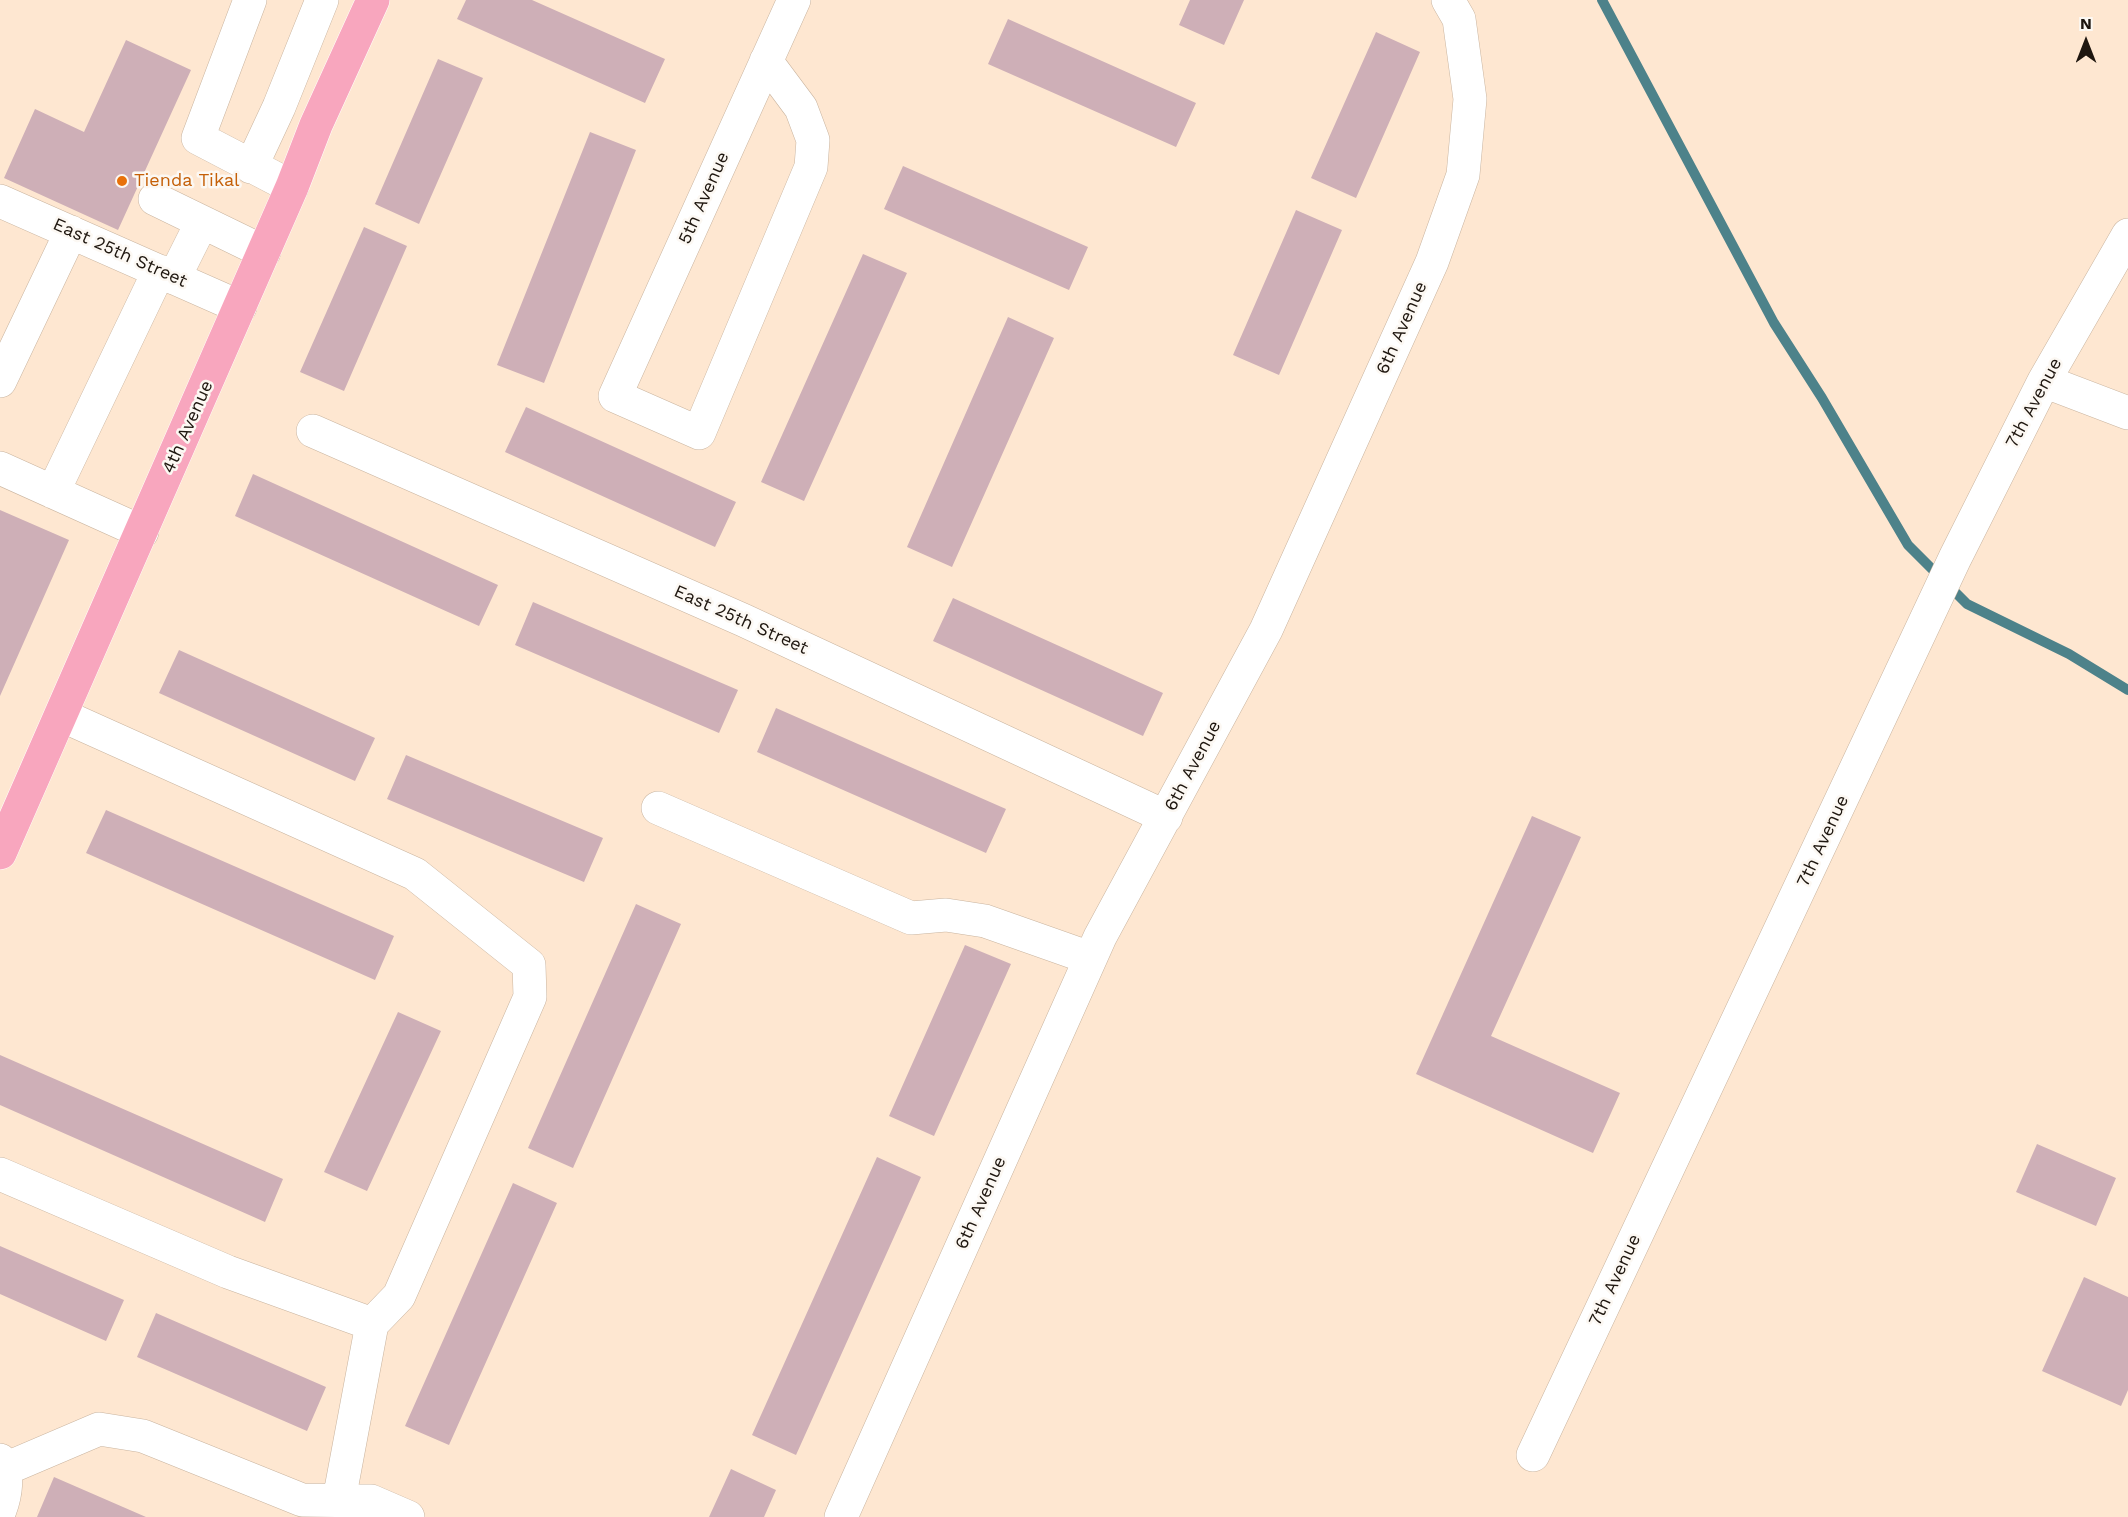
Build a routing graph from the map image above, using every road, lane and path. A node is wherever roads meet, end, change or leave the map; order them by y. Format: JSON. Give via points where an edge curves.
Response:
{"nodes":[{"id":1,"x":250,"y":0,"type":"edge"},
{"id":2,"x":794,"y":0,"type":"edge"},
{"id":3,"x":1448,"y":0,"type":"edge"},
{"id":4,"x":322,"y":1,"type":"edge"},
{"id":5,"x":369,"y":11,"type":"edge"},
{"id":6,"x":766,"y":61,"type":"junction"},
{"id":7,"x":251,"y":167,"type":"junction"},
{"id":8,"x":292,"y":187,"type":"junction"},
{"id":9,"x":155,"y":199,"type":"dead end"},
{"id":10,"x":0,"y":201,"type":"edge"},
{"id":11,"x":202,"y":222,"type":"junction"},
{"id":12,"x":71,"y":232,"type":"junction"},
{"id":13,"x":2128,"y":235,"type":"edge"},
{"id":14,"x":264,"y":252,"type":"junction"},
{"id":15,"x":167,"y":275,"type":"junction"},
{"id":16,"x":240,"y":307,"type":"junction"},
{"id":17,"x":0,"y":381,"type":"edge"},
{"id":18,"x":2044,"y":381,"type":"junction"},
{"id":19,"x":2128,"y":413,"type":"edge"},
{"id":20,"x":313,"y":431,"type":"dead end"},
{"id":21,"x":0,"y":468,"type":"edge"},
{"id":22,"x":53,"y":492,"type":"junction"},
{"id":23,"x":142,"y":532,"type":"junction"},
{"id":24,"x":61,"y":715,"type":"junction"},
{"id":25,"x":658,"y":808,"type":"dead end"},
{"id":26,"x":1166,"y":817,"type":"junction"},
{"id":27,"x":0,"y":853,"type":"edge"},
{"id":28,"x":1090,"y":958,"type":"junction"},
{"id":29,"x":0,"y":1174,"type":"edge"},
{"id":30,"x":372,"y":1324,"type":"junction"},
{"id":31,"x":1533,"y":1455,"type":"dead end"},
{"id":32,"x":3,"y":1464,"type":"edge"},
{"id":33,"x":339,"y":1500,"type":"junction"},
{"id":34,"x":0,"y":1510,"type":"edge"},
{"id":35,"x":408,"y":1517,"type":"edge"},
{"id":36,"x":841,"y":1517,"type":"edge"}],
"edges":[{"from":1,"to":7,"type":"street","via":[[198,138]]},
{"from":2,"to":6,"type":"street","name":"5th Avenue"},
{"from":3,"to":26,"type":"street","name":"6th Avenue","via":[[1459,19],[1470,99],[1462,175],[1432,262],[1266,630]]},
{"from":4,"to":5,"type":"street"},
{"from":4,"to":7,"type":"street"},
{"from":5,"to":8,"type":"main road","name":"4th Avenue"},
{"from":6,"to":6,"type":"street","name":"5th Avenue","via":[[615,396],[699,433],[811,167],[813,140],[801,108]]},
{"from":7,"to":8,"type":"street"},
{"from":8,"to":14,"type":"main road","name":"4th Avenue"},
{"from":9,"to":11,"type":"street"},
{"from":10,"to":12,"type":"street","name":"East 25th Street"},
{"from":11,"to":14,"type":"street"},
{"from":11,"to":15,"type":"street"},
{"from":12,"to":15,"type":"street","name":"East 25th Street"},
{"from":12,"to":17,"type":"street"},
{"from":13,"to":18,"type":"street","name":"7th Avenue"},
{"from":14,"to":16,"type":"main road","name":"4th Avenue"},
{"from":15,"to":16,"type":"street","name":"East 25th Street"},
{"from":15,"to":22,"type":"street"},
{"from":16,"to":23,"type":"main road","name":"4th Avenue"},
{"from":18,"to":19,"type":"street"},
{"from":18,"to":31,"type":"street","name":"7th Avenue","via":[[1955,558]]},
{"from":20,"to":26,"type":"street","name":"East 25th Street","via":[[743,621]]},
{"from":21,"to":22,"type":"street"},
{"from":22,"to":23,"type":"street"},
{"from":23,"to":24,"type":"main road","name":"4th Avenue"},
{"from":24,"to":27,"type":"main road","name":"4th Avenue"},
{"from":24,"to":30,"type":"street","via":[[415,874],[529,965],[530,997],[399,1296]]},
{"from":25,"to":28,"type":"street","via":[[911,918],[946,915],[985,921]]},
{"from":26,"to":28,"type":"street","name":"6th Avenue"},
{"from":28,"to":36,"type":"street","name":"6th Avenue"},
{"from":29,"to":30,"type":"street","via":[[228,1272]]},
{"from":30,"to":33,"type":"street"},
{"from":32,"to":33,"type":"street","via":[[99,1429],[143,1436],[302,1500]]},
{"from":32,"to":34,"type":"street","via":[[4,1498]]},
{"from":33,"to":35,"type":"street","via":[[371,1502]]}]}
